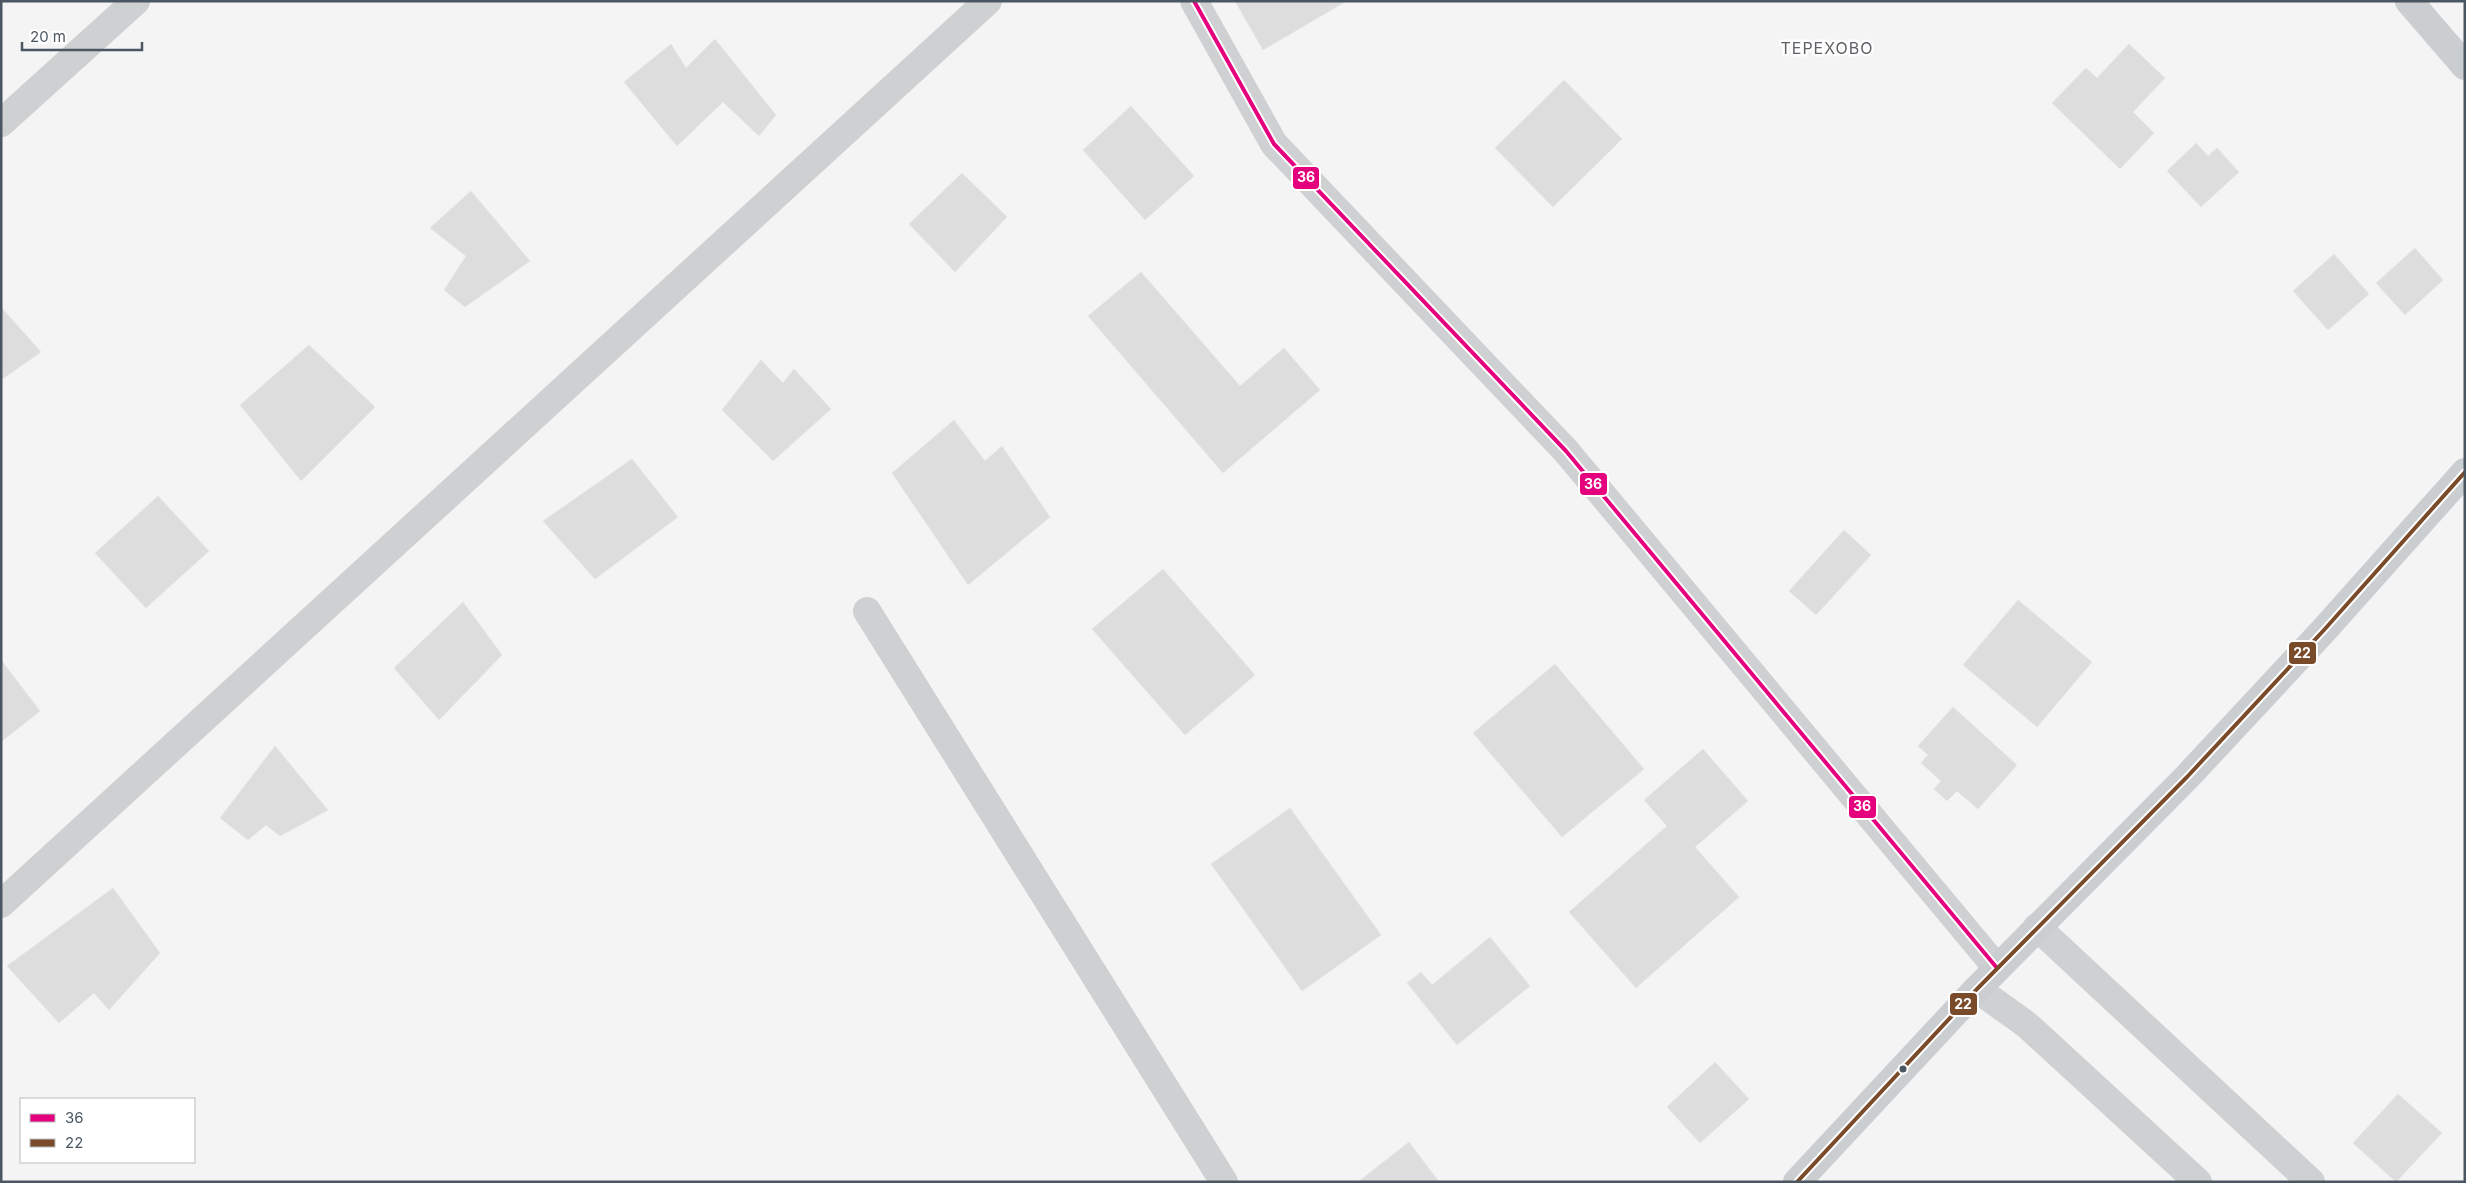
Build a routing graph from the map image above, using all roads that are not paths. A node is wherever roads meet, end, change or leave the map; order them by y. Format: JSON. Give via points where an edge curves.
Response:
{"nodes":[{"id":1,"x":136,"y":1,"type":"edge"},
{"id":2,"x":988,"y":1,"type":"edge"},
{"id":3,"x":1194,"y":1,"type":"edge"},
{"id":4,"x":2409,"y":1,"type":"edge"},
{"id":5,"x":2465,"y":66,"type":"edge"},
{"id":6,"x":1,"y":123,"type":"edge"},
{"id":7,"x":2465,"y":472,"type":"edge"},
{"id":8,"x":867,"y":610,"type":"dead end"},
{"id":9,"x":1,"y":904,"type":"edge"},
{"id":10,"x":2037,"y":927,"type":"junction"},
{"id":11,"x":1997,"y":968,"type":"junction"},
{"id":12,"x":1977,"y":989,"type":"junction"},
{"id":13,"x":1224,"y":1182,"type":"edge"},
{"id":14,"x":1797,"y":1182,"type":"edge"},
{"id":15,"x":2198,"y":1182,"type":"edge"},
{"id":16,"x":2311,"y":1182,"type":"edge"}],
"edges":[{"from":1,"to":6,"type":"street"},
{"from":2,"to":9,"type":"street"},
{"from":3,"to":11,"type":"street","via":[[1274,144],[1566,451]]},
{"from":4,"to":5,"type":"main road"},
{"from":7,"to":10,"type":"main road","via":[[2193,770]]},
{"from":8,"to":13,"type":"street"},
{"from":10,"to":11,"type":"main road"},
{"from":10,"to":16,"type":"street"},
{"from":11,"to":12,"type":"main road"},
{"from":12,"to":14,"type":"main road"},
{"from":12,"to":15,"type":"street","via":[[2027,1025]]}]}
